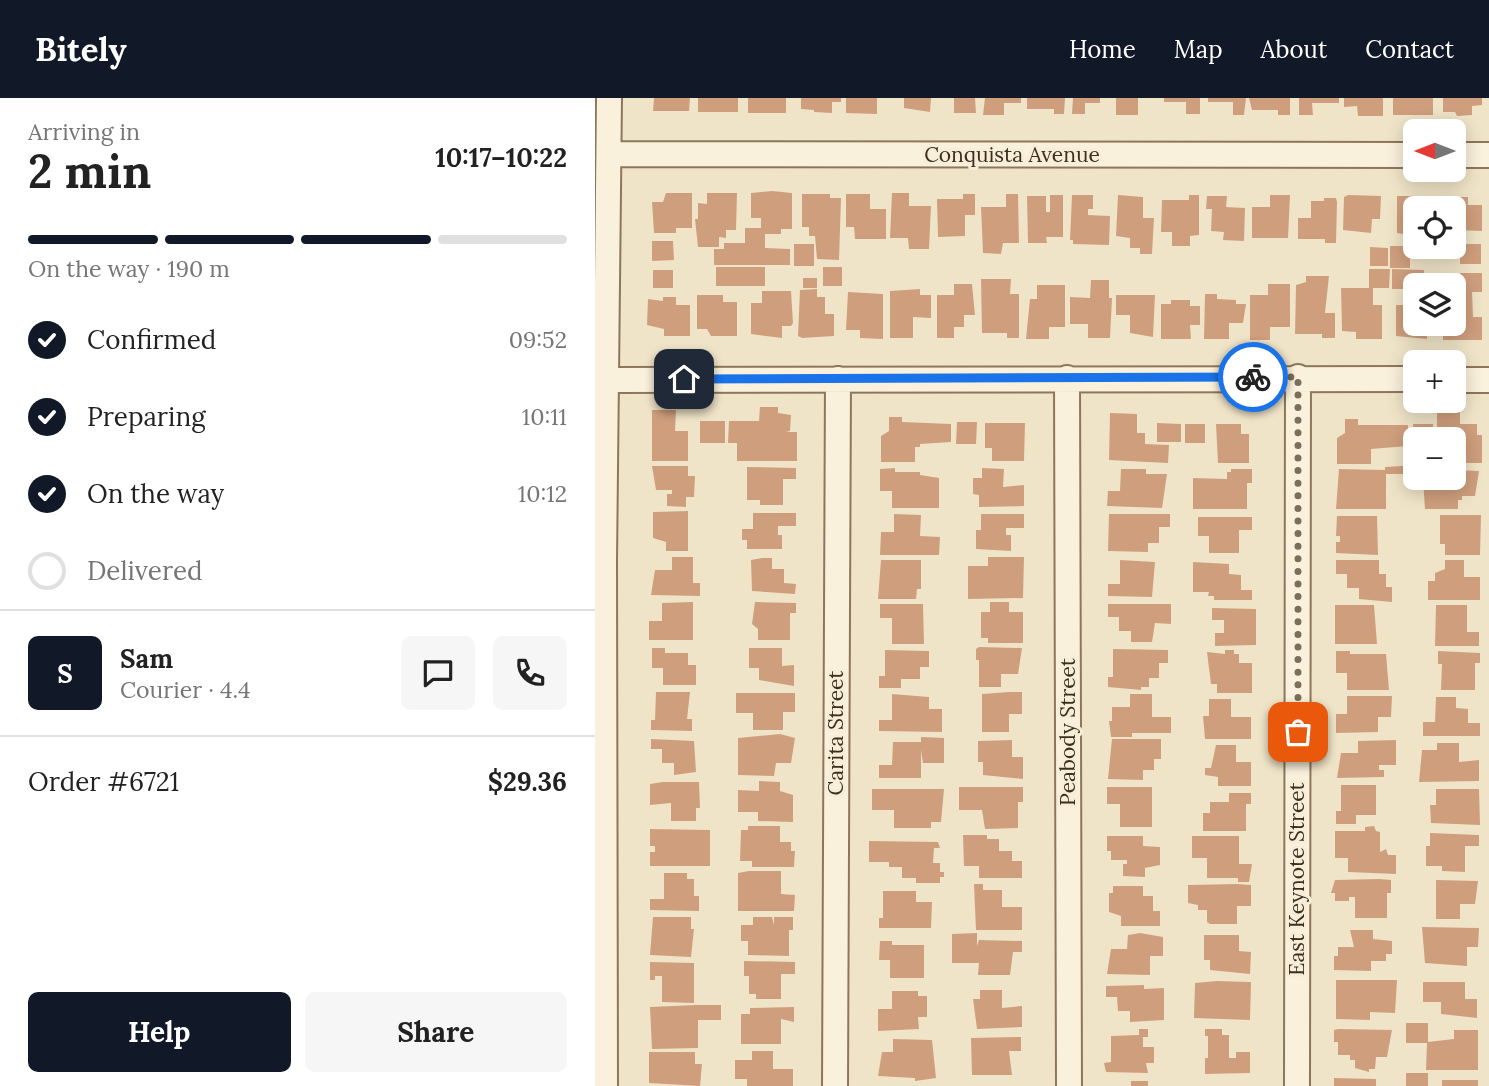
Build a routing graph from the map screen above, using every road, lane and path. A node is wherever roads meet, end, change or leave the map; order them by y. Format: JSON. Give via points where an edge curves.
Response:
{"nodes":[{"id":1,"x":609,"y":98,"type":"edge"},
{"id":2,"x":608,"y":155,"type":"junction"},
{"id":3,"x":1403,"y":155,"type":"edge"},
{"id":4,"x":1467,"y":155,"type":"edge"},
{"id":5,"x":1489,"y":155,"type":"edge"},
{"id":6,"x":1298,"y":377,"type":"junction"},
{"id":7,"x":1067,"y":378,"type":"junction"},
{"id":8,"x":838,"y":379,"type":"junction"},
{"id":9,"x":1403,"y":379,"type":"edge"},
{"id":10,"x":608,"y":380,"type":"junction"},
{"id":11,"x":1466,"y":380,"type":"edge"},
{"id":12,"x":1489,"y":380,"type":"edge"},
{"id":13,"x":599,"y":562,"type":"edge"},
{"id":14,"x":599,"y":807,"type":"edge"},
{"id":15,"x":599,"y":1039,"type":"edge"},
{"id":16,"x":605,"y":1086,"type":"edge"},
{"id":17,"x":835,"y":1086,"type":"edge"},
{"id":18,"x":1069,"y":1086,"type":"edge"},
{"id":19,"x":1297,"y":1086,"type":"edge"}],
"edges":[{"from":1,"to":2,"type":"street"},
{"from":2,"to":3,"type":"street","name":"Conquista Avenue"},
{"from":2,"to":10,"type":"street"},
{"from":4,"to":5,"type":"street"},
{"from":6,"to":7,"type":"street"},
{"from":6,"to":9,"type":"street"},
{"from":6,"to":19,"type":"street","name":"East Keynote Street"},
{"from":7,"to":8,"type":"street"},
{"from":7,"to":18,"type":"street","name":"Peabody Street"},
{"from":8,"to":10,"type":"street"},
{"from":8,"to":17,"type":"street","name":"Carita Street"},
{"from":10,"to":13,"type":"street"},
{"from":11,"to":12,"type":"street"},
{"from":13,"to":14,"type":"street"},
{"from":14,"to":15,"type":"street"},
{"from":15,"to":16,"type":"street"}]}
